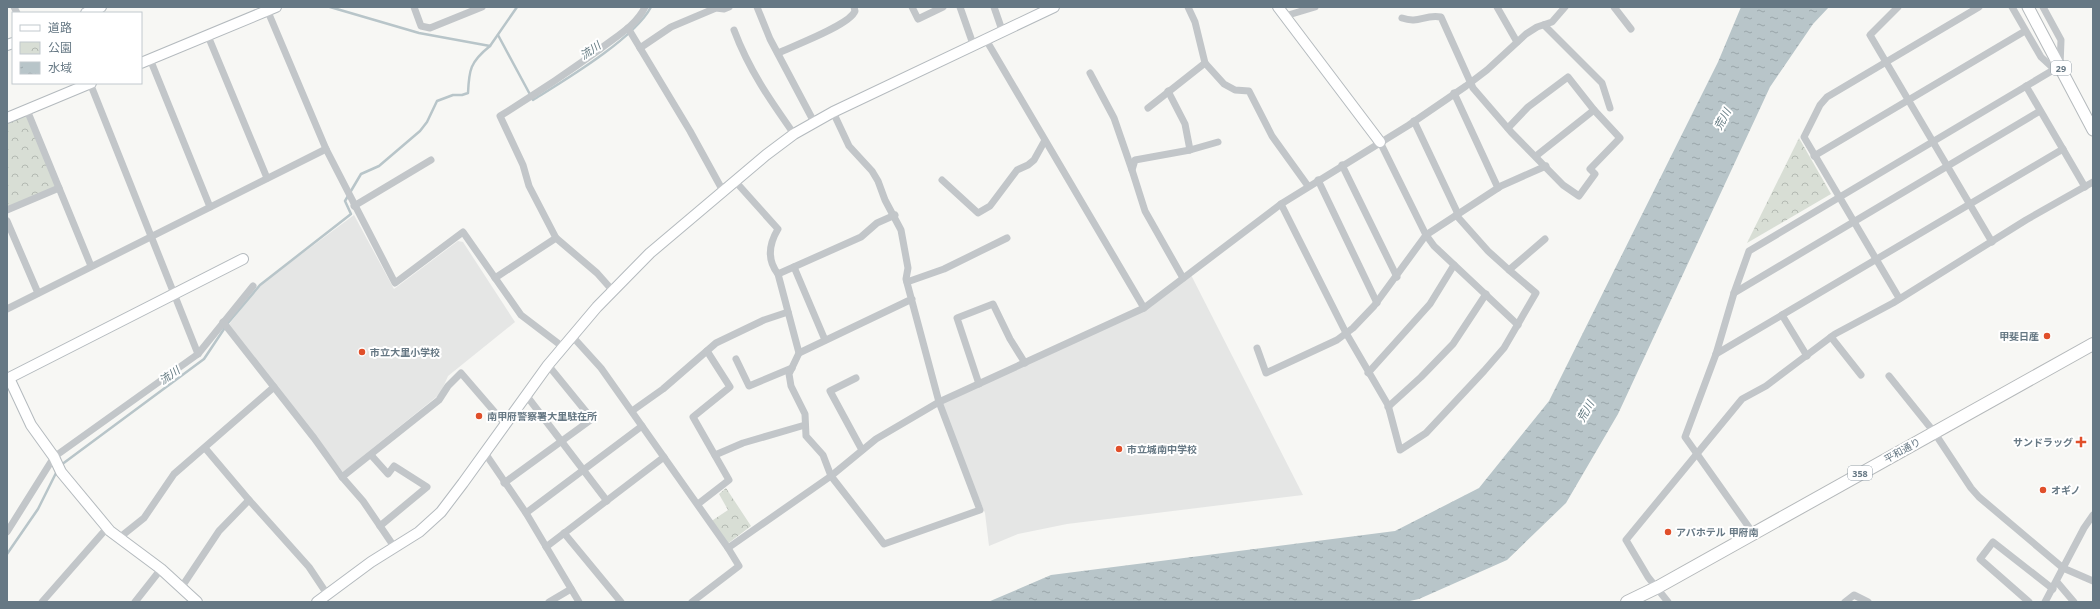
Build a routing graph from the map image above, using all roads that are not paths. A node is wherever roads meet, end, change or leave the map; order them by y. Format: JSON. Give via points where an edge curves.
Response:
{"nodes":[{"id":1,"x":414,"y":7,"type":"edge"},
{"id":2,"x":482,"y":7,"type":"edge"},
{"id":3,"x":646,"y":7,"type":"edge"},
{"id":4,"x":729,"y":7,"type":"edge"},
{"id":5,"x":757,"y":7,"type":"edge"},
{"id":6,"x":854,"y":7,"type":"edge"},
{"id":7,"x":912,"y":7,"type":"edge"},
{"id":8,"x":943,"y":7,"type":"edge"},
{"id":9,"x":960,"y":7,"type":"edge"},
{"id":10,"x":994,"y":7,"type":"edge"},
{"id":11,"x":1054,"y":7,"type":"edge"},
{"id":12,"x":1188,"y":7,"type":"edge"},
{"id":13,"x":1278,"y":7,"type":"edge"},
{"id":14,"x":1315,"y":7,"type":"edge"},
{"id":15,"x":1497,"y":7,"type":"edge"},
{"id":16,"x":1565,"y":7,"type":"edge"},
{"id":17,"x":1614,"y":7,"type":"edge"},
{"id":18,"x":1898,"y":7,"type":"edge"},
{"id":19,"x":1979,"y":7,"type":"edge"},
{"id":20,"x":2012,"y":7,"type":"edge"},
{"id":21,"x":2028,"y":7,"type":"edge"},
{"id":22,"x":2043,"y":7,"type":"edge"},
{"id":23,"x":270,"y":8,"type":"edge"},
{"id":24,"x":1285,"y":16,"type":"junction"},
{"id":25,"x":1402,"y":18,"type":"dead end"},
{"id":26,"x":1544,"y":24,"type":"junction"},
{"id":27,"x":628,"y":28,"type":"junction"},
{"id":28,"x":1631,"y":29,"type":"dead end"},
{"id":29,"x":734,"y":30,"type":"dead end"},
{"id":30,"x":1002,"y":30,"type":"junction"},
{"id":31,"x":2025,"y":32,"type":"junction"},
{"id":32,"x":208,"y":36,"type":"junction"},
{"id":33,"x":985,"y":38,"type":"junction"},
{"id":34,"x":1517,"y":42,"type":"junction"},
{"id":35,"x":973,"y":44,"type":"junction"},
{"id":36,"x":640,"y":48,"type":"junction"},
{"id":37,"x":778,"y":53,"type":"junction"},
{"id":38,"x":146,"y":61,"type":"edge"},
{"id":39,"x":1886,"y":62,"type":"junction"},
{"id":40,"x":1205,"y":63,"type":"junction"},
{"id":41,"x":2057,"y":67,"type":"junction"},
{"id":42,"x":1090,"y":73,"type":"dead end"},
{"id":43,"x":1471,"y":82,"type":"junction"},
{"id":44,"x":88,"y":84,"type":"edge"},
{"id":45,"x":90,"y":84,"type":"edge"},
{"id":46,"x":2026,"y":86,"type":"junction"},
{"id":47,"x":1168,"y":91,"type":"junction"},
{"id":48,"x":1454,"y":93,"type":"junction"},
{"id":49,"x":1908,"y":100,"type":"junction"},
{"id":50,"x":1148,"y":108,"type":"dead end"},
{"id":51,"x":1610,"y":108,"type":"dead end"},
{"id":52,"x":27,"y":110,"type":"junction"},
{"id":53,"x":1594,"y":110,"type":"junction"},
{"id":54,"x":2040,"y":111,"type":"junction"},
{"id":55,"x":833,"y":112,"type":"junction"},
{"id":56,"x":7,"y":118,"type":"edge"},
{"id":57,"x":1414,"y":121,"type":"junction"},
{"id":58,"x":814,"y":122,"type":"junction"},
{"id":59,"x":1508,"y":128,"type":"junction"},
{"id":60,"x":2093,"y":130,"type":"edge"},
{"id":61,"x":794,"y":134,"type":"junction"},
{"id":62,"x":1933,"y":141,"type":"junction"},
{"id":63,"x":1044,"y":142,"type":"junction"},
{"id":64,"x":1218,"y":142,"type":"dead end"},
{"id":65,"x":1380,"y":142,"type":"junction"},
{"id":66,"x":326,"y":149,"type":"junction"},
{"id":67,"x":2062,"y":149,"type":"junction"},
{"id":68,"x":1190,"y":150,"type":"junction"},
{"id":69,"x":1536,"y":156,"type":"junction"},
{"id":70,"x":1814,"y":156,"type":"junction"},
{"id":71,"x":431,"y":160,"type":"dead end"},
{"id":72,"x":1342,"y":165,"type":"junction"},
{"id":73,"x":1546,"y":166,"type":"junction"},
{"id":74,"x":1947,"y":166,"type":"junction"},
{"id":75,"x":1132,"y":170,"type":"junction"},
{"id":76,"x":267,"y":178,"type":"junction"},
{"id":77,"x":942,"y":180,"type":"dead end"},
{"id":78,"x":1318,"y":180,"type":"junction"},
{"id":79,"x":735,"y":181,"type":"junction"},
{"id":80,"x":2093,"y":182,"type":"edge"},
{"id":81,"x":1308,"y":186,"type":"junction"},
{"id":82,"x":2085,"y":187,"type":"junction"},
{"id":83,"x":59,"y":188,"type":"junction"},
{"id":84,"x":1498,"y":188,"type":"junction"},
{"id":85,"x":723,"y":191,"type":"junction"},
{"id":86,"x":1839,"y":197,"type":"junction"},
{"id":87,"x":351,"y":200,"type":"junction"},
{"id":88,"x":1281,"y":204,"type":"junction"},
{"id":89,"x":1970,"y":204,"type":"junction"},
{"id":90,"x":210,"y":207,"type":"junction"},
{"id":91,"x":7,"y":210,"type":"edge"},
{"id":92,"x":895,"y":215,"type":"junction"},
{"id":93,"x":1457,"y":215,"type":"junction"},
{"id":94,"x":7,"y":221,"type":"edge"},
{"id":95,"x":1853,"y":222,"type":"junction"},
{"id":96,"x":1426,"y":235,"type":"junction"},
{"id":97,"x":151,"y":236,"type":"junction"},
{"id":98,"x":556,"y":238,"type":"junction"},
{"id":99,"x":1007,"y":238,"type":"dead end"},
{"id":100,"x":1545,"y":239,"type":"dead end"},
{"id":101,"x":1992,"y":242,"type":"junction"},
{"id":102,"x":243,"y":259,"type":"dead end"},
{"id":103,"x":1876,"y":260,"type":"junction"},
{"id":104,"x":1454,"y":265,"type":"junction"},
{"id":105,"x":91,"y":266,"type":"junction"},
{"id":106,"x":794,"y":267,"type":"junction"},
{"id":107,"x":1509,"y":270,"type":"junction"},
{"id":108,"x":778,"y":274,"type":"junction"},
{"id":109,"x":1397,"y":277,"type":"junction"},
{"id":110,"x":495,"y":278,"type":"junction"},
{"id":111,"x":1183,"y":278,"type":"junction"},
{"id":112,"x":907,"y":282,"type":"junction"},
{"id":113,"x":253,"y":286,"type":"dead end"},
{"id":114,"x":613,"y":291,"type":"junction"},
{"id":115,"x":1734,"y":292,"type":"junction"},
{"id":116,"x":38,"y":293,"type":"junction"},
{"id":117,"x":1486,"y":294,"type":"junction"},
{"id":118,"x":174,"y":295,"type":"junction"},
{"id":119,"x":1899,"y":298,"type":"junction"},
{"id":120,"x":912,"y":299,"type":"junction"},
{"id":121,"x":1377,"y":303,"type":"junction"},
{"id":122,"x":1144,"y":308,"type":"junction"},
{"id":123,"x":7,"y":309,"type":"edge"},
{"id":124,"x":788,"y":312,"type":"junction"},
{"id":125,"x":1782,"y":315,"type":"junction"},
{"id":126,"x":225,"y":324,"type":"junction"},
{"id":127,"x":1518,"y":325,"type":"junction"},
{"id":128,"x":1346,"y":333,"type":"junction"},
{"id":129,"x":572,"y":336,"type":"junction"},
{"id":130,"x":1831,"y":338,"type":"junction"},
{"id":131,"x":825,"y":340,"type":"junction"},
{"id":132,"x":2093,"y":344,"type":"edge"},
{"id":133,"x":563,"y":347,"type":"junction"},
{"id":134,"x":1257,"y":348,"type":"dead end"},
{"id":135,"x":707,"y":351,"type":"junction"},
{"id":136,"x":799,"y":353,"type":"junction"},
{"id":137,"x":198,"y":354,"type":"junction"},
{"id":138,"x":1716,"y":354,"type":"junction"},
{"id":139,"x":1807,"y":356,"type":"junction"},
{"id":140,"x":736,"y":359,"type":"dead end"},
{"id":141,"x":1025,"y":364,"type":"junction"},
{"id":142,"x":548,"y":366,"type":"junction"},
{"id":143,"x":792,"y":368,"type":"junction"},
{"id":144,"x":1368,"y":373,"type":"junction"},
{"id":145,"x":1861,"y":375,"type":"dead end"},
{"id":146,"x":8,"y":376,"type":"edge"},
{"id":147,"x":1889,"y":376,"type":"dead end"},
{"id":148,"x":856,"y":378,"type":"dead end"},
{"id":149,"x":979,"y":384,"type":"junction"},
{"id":150,"x":274,"y":387,"type":"junction"},
{"id":151,"x":526,"y":395,"type":"junction"},
{"id":152,"x":939,"y":402,"type":"junction"},
{"id":153,"x":1388,"y":407,"type":"junction"},
{"id":154,"x":632,"y":411,"type":"junction"},
{"id":155,"x":505,"y":424,"type":"junction"},
{"id":156,"x":805,"y":425,"type":"junction"},
{"id":157,"x":642,"y":426,"type":"junction"},
{"id":158,"x":1934,"y":432,"type":"junction"},
{"id":159,"x":561,"y":441,"type":"junction"},
{"id":160,"x":205,"y":448,"type":"junction"},
{"id":161,"x":862,"y":450,"type":"junction"},
{"id":162,"x":485,"y":453,"type":"junction"},
{"id":163,"x":1697,"y":453,"type":"junction"},
{"id":164,"x":371,"y":455,"type":"junction"},
{"id":165,"x":715,"y":455,"type":"junction"},
{"id":166,"x":664,"y":457,"type":"junction"},
{"id":167,"x":55,"y":459,"type":"junction"},
{"id":168,"x":584,"y":470,"type":"junction"},
{"id":169,"x":831,"y":476,"type":"junction"},
{"id":170,"x":342,"y":477,"type":"junction"},
{"id":171,"x":504,"y":483,"type":"junction"},
{"id":172,"x":249,"y":500,"type":"junction"},
{"id":173,"x":607,"y":501,"type":"junction"},
{"id":174,"x":698,"y":504,"type":"junction"},
{"id":175,"x":526,"y":513,"type":"junction"},
{"id":176,"x":2093,"y":515,"type":"edge"},
{"id":177,"x":380,"y":526,"type":"junction"},
{"id":178,"x":108,"y":528,"type":"junction"},
{"id":179,"x":7,"y":532,"type":"edge"},
{"id":180,"x":564,"y":533,"type":"junction"},
{"id":181,"x":1753,"y":533,"type":"junction"},
{"id":182,"x":119,"y":538,"type":"junction"},
{"id":183,"x":546,"y":547,"type":"junction"},
{"id":184,"x":395,"y":548,"type":"junction"},
{"id":185,"x":728,"y":548,"type":"junction"},
{"id":186,"x":2063,"y":568,"type":"junction"},
{"id":187,"x":161,"y":569,"type":"junction"},
{"id":188,"x":2093,"y":581,"type":"edge"},
{"id":189,"x":2057,"y":582,"type":"junction"},
{"id":190,"x":1658,"y":587,"type":"junction"},
{"id":191,"x":181,"y":588,"type":"junction"},
{"id":192,"x":571,"y":589,"type":"junction"},
{"id":193,"x":2053,"y":589,"type":"junction"},
{"id":194,"x":328,"y":594,"type":"junction"},
{"id":195,"x":42,"y":602,"type":"edge"},
{"id":196,"x":135,"y":602,"type":"edge"},
{"id":197,"x":197,"y":602,"type":"edge"},
{"id":198,"x":317,"y":602,"type":"edge"},
{"id":199,"x":549,"y":602,"type":"edge"},
{"id":200,"x":579,"y":602,"type":"edge"},
{"id":201,"x":621,"y":602,"type":"edge"},
{"id":202,"x":692,"y":602,"type":"edge"},
{"id":203,"x":1627,"y":602,"type":"edge"},
{"id":204,"x":1668,"y":602,"type":"edge"},
{"id":205,"x":1845,"y":602,"type":"edge"},
{"id":206,"x":1868,"y":602,"type":"edge"},
{"id":207,"x":2029,"y":602,"type":"edge"},
{"id":208,"x":2045,"y":602,"type":"edge"},
{"id":209,"x":2074,"y":602,"type":"edge"}],
"edges":[{"from":1,"to":2,"type":"street","via":[[422,26],[430,28]]},
{"from":3,"to":27,"type":"street"},
{"from":4,"to":36,"type":"street","via":[[716,8],[671,27]]},
{"from":5,"to":37,"type":"street"},
{"from":6,"to":37,"type":"street","via":[[854,16],[841,24]]},
{"from":7,"to":8,"type":"street","via":[[918,19]]},
{"from":9,"to":35,"type":"street"},
{"from":10,"to":30,"type":"street"},
{"from":11,"to":30,"type":"street"},
{"from":12,"to":40,"type":"street","via":[[1195,22]]},
{"from":13,"to":24,"type":"street"},
{"from":14,"to":24,"type":"street"},
{"from":15,"to":34,"type":"street"},
{"from":16,"to":26,"type":"street","via":[[1552,22]]},
{"from":17,"to":28,"type":"street"},
{"from":18,"to":39,"type":"street","via":[[1870,35]]},
{"from":19,"to":39,"type":"street"},
{"from":20,"to":31,"type":"street"},
{"from":21,"to":41,"type":"main road","number":"29"},
{"from":22,"to":41,"type":"street","via":[[2062,40]]},
{"from":23,"to":32,"type":"street"},
{"from":23,"to":66,"type":"street"},
{"from":24,"to":65,"type":"street"},
{"from":25,"to":43,"type":"street","via":[[1412,21],[1432,15],[1441,17]]},
{"from":26,"to":34,"type":"street"},
{"from":26,"to":51,"type":"street","via":[[1602,83]]},
{"from":27,"to":36,"type":"street"},
{"from":27,"to":98,"type":"street","via":[[500,116],[523,165],[529,186]]},
{"from":29,"to":61,"type":"street","via":[[743,56],[759,84]]},
{"from":30,"to":33,"type":"street"},
{"from":31,"to":41,"type":"street","via":[[2041,57]]},
{"from":31,"to":49,"type":"street"},
{"from":32,"to":38,"type":"street"},
{"from":32,"to":76,"type":"street"},
{"from":33,"to":35,"type":"street"},
{"from":33,"to":63,"type":"street"},
{"from":34,"to":43,"type":"street","via":[[1488,70]]},
{"from":35,"to":55,"type":"street"},
{"from":36,"to":85,"type":"street"},
{"from":37,"to":58,"type":"street"},
{"from":38,"to":90,"type":"street"},
{"from":39,"to":49,"type":"street"},
{"from":39,"to":70,"type":"street","via":[[1827,97],[1820,105],[1804,137]]},
{"from":40,"to":47,"type":"street"},
{"from":40,"to":81,"type":"street","via":[[1224,84],[1235,90],[1249,91],[1272,136]]},
{"from":41,"to":46,"type":"street"},
{"from":41,"to":60,"type":"main road","number":"29"},
{"from":42,"to":75,"type":"street","via":[[1114,118]]},
{"from":43,"to":48,"type":"street"},
{"from":43,"to":59,"type":"street"},
{"from":44,"to":52,"type":"street"},
{"from":45,"to":97,"type":"street"},
{"from":46,"to":54,"type":"street"},
{"from":46,"to":62,"type":"street"},
{"from":47,"to":50,"type":"street"},
{"from":47,"to":68,"type":"street","via":[[1185,124]]},
{"from":48,"to":57,"type":"street"},
{"from":48,"to":84,"type":"street"},
{"from":49,"to":62,"type":"street"},
{"from":49,"to":70,"type":"street"},
{"from":52,"to":56,"type":"street"},
{"from":52,"to":83,"type":"street"},
{"from":53,"to":59,"type":"street","via":[[1568,77],[1528,107]]},
{"from":53,"to":69,"type":"street"},
{"from":53,"to":73,"type":"street","via":[[1620,138],[1590,169],[1595,174],[1579,196]]},
{"from":54,"to":67,"type":"street"},
{"from":54,"to":74,"type":"street"},
{"from":55,"to":58,"type":"street"},
{"from":55,"to":92,"type":"street","via":[[849,146],[872,171]]},
{"from":57,"to":65,"type":"street"},
{"from":57,"to":93,"type":"street"},
{"from":58,"to":61,"type":"street"},
{"from":59,"to":69,"type":"street"},
{"from":61,"to":79,"type":"street"},
{"from":62,"to":74,"type":"street"},
{"from":62,"to":86,"type":"street"},
{"from":63,"to":77,"type":"street","via":[[1034,160],[1017,170],[990,206],[978,213]]},
{"from":63,"to":122,"type":"street"},
{"from":64,"to":68,"type":"street"},
{"from":65,"to":72,"type":"street"},
{"from":65,"to":96,"type":"street"},
{"from":66,"to":76,"type":"street"},
{"from":66,"to":87,"type":"street"},
{"from":67,"to":82,"type":"street"},
{"from":67,"to":89,"type":"street"},
{"from":68,"to":75,"type":"street","via":[[1135,160]]},
{"from":69,"to":73,"type":"street"},
{"from":70,"to":86,"type":"street"},
{"from":71,"to":87,"type":"street"},
{"from":72,"to":78,"type":"street"},
{"from":72,"to":109,"type":"street"},
{"from":73,"to":84,"type":"street"},
{"from":74,"to":89,"type":"street"},
{"from":74,"to":95,"type":"street"},
{"from":75,"to":111,"type":"street","via":[[1145,211]]},
{"from":76,"to":90,"type":"street"},
{"from":78,"to":81,"type":"street"},
{"from":78,"to":121,"type":"street"},
{"from":79,"to":85,"type":"street"},
{"from":79,"to":108,"type":"street","via":[[778,230],[770,246],[772,267]]},
{"from":80,"to":82,"type":"street"},
{"from":81,"to":88,"type":"street"},
{"from":82,"to":101,"type":"street"},
{"from":83,"to":91,"type":"street"},
{"from":83,"to":105,"type":"street"},
{"from":84,"to":93,"type":"street"},
{"from":85,"to":114,"type":"street","via":[[650,253]]},
{"from":86,"to":95,"type":"street"},
{"from":86,"to":115,"type":"street","via":[[1749,251]]},
{"from":87,"to":110,"type":"street","via":[[394,283],[463,232]]},
{"from":88,"to":111,"type":"street"},
{"from":88,"to":128,"type":"street"},
{"from":89,"to":101,"type":"street"},
{"from":89,"to":103,"type":"street"},
{"from":90,"to":97,"type":"street"},
{"from":92,"to":106,"type":"street","via":[[877,223],[861,237]]},
{"from":92,"to":112,"type":"street","via":[[901,230],[907,261]]},
{"from":93,"to":96,"type":"street"},
{"from":93,"to":107,"type":"street","via":[[1488,251]]},
{"from":94,"to":116,"type":"street"},
{"from":95,"to":103,"type":"street"},
{"from":95,"to":115,"type":"street"},
{"from":96,"to":104,"type":"street"},
{"from":96,"to":109,"type":"street"},
{"from":97,"to":105,"type":"street"},
{"from":97,"to":118,"type":"street"},
{"from":98,"to":110,"type":"street"},
{"from":98,"to":114,"type":"street"},
{"from":99,"to":112,"type":"street","via":[[944,269]]},
{"from":100,"to":107,"type":"street"},
{"from":101,"to":119,"type":"street"},
{"from":102,"to":118,"type":"street"},
{"from":103,"to":119,"type":"street"},
{"from":103,"to":125,"type":"street"},
{"from":104,"to":117,"type":"street"},
{"from":104,"to":144,"type":"street","via":[[1430,304]]},
{"from":105,"to":116,"type":"street"},
{"from":106,"to":108,"type":"street"},
{"from":106,"to":131,"type":"street"},
{"from":107,"to":127,"type":"street","via":[[1536,293]]},
{"from":108,"to":124,"type":"street"},
{"from":109,"to":121,"type":"street"},
{"from":110,"to":133,"type":"street","via":[[521,315]]},
{"from":111,"to":122,"type":"street"},
{"from":112,"to":120,"type":"street"},
{"from":113,"to":126,"type":"street"},
{"from":114,"to":129,"type":"street"},
{"from":115,"to":138,"type":"street"},
{"from":116,"to":123,"type":"street"},
{"from":117,"to":127,"type":"street"},
{"from":117,"to":153,"type":"street","via":[[1453,344]]},
{"from":118,"to":137,"type":"street"},
{"from":118,"to":146,"type":"street"},
{"from":119,"to":130,"type":"street"},
{"from":120,"to":131,"type":"street"},
{"from":120,"to":152,"type":"street"},
{"from":121,"to":128,"type":"street"},
{"from":122,"to":141,"type":"street"},
{"from":124,"to":135,"type":"street","via":[[764,320]]},
{"from":124,"to":136,"type":"street"},
{"from":125,"to":138,"type":"street"},
{"from":125,"to":139,"type":"street"},
{"from":126,"to":137,"type":"street"},
{"from":126,"to":150,"type":"street"},
{"from":127,"to":153,"type":"street","via":[[1504,348],[1463,394],[1426,433],[1400,450]]},
{"from":128,"to":134,"type":"street","via":[[1337,340],[1266,373]]},
{"from":128,"to":144,"type":"street"},
{"from":129,"to":133,"type":"street"},
{"from":129,"to":154,"type":"street","via":[[601,368]]},
{"from":130,"to":139,"type":"street"},
{"from":130,"to":145,"type":"street"},
{"from":131,"to":136,"type":"street"},
{"from":132,"to":158,"type":"highway","name":"平和通り","number":"358"},
{"from":133,"to":142,"type":"street"},
{"from":135,"to":154,"type":"street","via":[[663,389]]},
{"from":135,"to":165,"type":"street","via":[[730,387],[693,417]]},
{"from":136,"to":143,"type":"street"},
{"from":137,"to":167,"type":"street"},
{"from":138,"to":163,"type":"street","via":[[1685,437]]},
{"from":139,"to":163,"type":"street","via":[[1766,386],[1742,399]]},
{"from":140,"to":143,"type":"street","via":[[749,386]]},
{"from":141,"to":149,"type":"street"},
{"from":141,"to":149,"type":"street","via":[[993,304],[957,318]]},
{"from":142,"to":151,"type":"street"},
{"from":142,"to":159,"type":"street","via":[[592,419]]},
{"from":143,"to":156,"type":"street","via":[[789,374],[790,386],[805,414]]},
{"from":144,"to":153,"type":"street"},
{"from":146,"to":167,"type":"street","via":[[31,425]]},
{"from":147,"to":158,"type":"street"},
{"from":148,"to":161,"type":"street","via":[[830,391]]},
{"from":149,"to":152,"type":"street"},
{"from":150,"to":160,"type":"street"},
{"from":150,"to":170,"type":"street"},
{"from":151,"to":155,"type":"street"},
{"from":151,"to":159,"type":"street"},
{"from":152,"to":161,"type":"street"},
{"from":152,"to":169,"type":"street","via":[[980,510],[884,544]]},
{"from":154,"to":157,"type":"street"},
{"from":155,"to":162,"type":"street"},
{"from":155,"to":164,"type":"street","via":[[461,373],[439,400]]},
{"from":156,"to":165,"type":"street","via":[[743,443]]},
{"from":156,"to":169,"type":"street","via":[[806,436],[823,455]]},
{"from":157,"to":166,"type":"street"},
{"from":157,"to":168,"type":"street"},
{"from":158,"to":181,"type":"highway","name":"平和通り","number":"358"},
{"from":158,"to":186,"type":"street","via":[[1979,497]]},
{"from":159,"to":168,"type":"street"},
{"from":159,"to":171,"type":"street"},
{"from":160,"to":172,"type":"street"},
{"from":160,"to":182,"type":"street","via":[[174,474],[144,518]]},
{"from":161,"to":169,"type":"street"},
{"from":162,"to":171,"type":"street"},
{"from":162,"to":184,"type":"street","via":[[440,512],[419,532]]},
{"from":163,"to":181,"type":"street"},
{"from":163,"to":190,"type":"street","via":[[1626,540],[1648,577]]},
{"from":164,"to":170,"type":"street"},
{"from":164,"to":177,"type":"street","via":[[388,474],[394,466],[427,487]]},
{"from":165,"to":174,"type":"street","via":[[730,480]]},
{"from":166,"to":173,"type":"street"},
{"from":166,"to":174,"type":"street"},
{"from":167,"to":178,"type":"street","via":[[61,472]]},
{"from":167,"to":179,"type":"street"},
{"from":168,"to":173,"type":"street"},
{"from":168,"to":175,"type":"street"},
{"from":169,"to":185,"type":"street"},
{"from":170,"to":177,"type":"street"},
{"from":171,"to":175,"type":"street"},
{"from":172,"to":191,"type":"street","via":[[219,531]]},
{"from":172,"to":194,"type":"street","via":[[309,568]]},
{"from":173,"to":180,"type":"street"},
{"from":174,"to":185,"type":"street"},
{"from":175,"to":183,"type":"street"},
{"from":176,"to":186,"type":"street"},
{"from":177,"to":184,"type":"street"},
{"from":178,"to":182,"type":"street"},
{"from":178,"to":195,"type":"street"},
{"from":180,"to":183,"type":"street"},
{"from":180,"to":201,"type":"street"},
{"from":181,"to":190,"type":"highway","name":"平和通り","number":"358"},
{"from":182,"to":187,"type":"street"},
{"from":183,"to":192,"type":"street"},
{"from":184,"to":194,"type":"street","via":[[371,562]]},
{"from":185,"to":202,"type":"street","via":[[739,566]]},
{"from":186,"to":188,"type":"street"},
{"from":186,"to":189,"type":"street"},
{"from":187,"to":191,"type":"street"},
{"from":187,"to":196,"type":"street"},
{"from":189,"to":193,"type":"street"},
{"from":189,"to":209,"type":"street"},
{"from":190,"to":203,"type":"highway","name":"平和通り","number":"358"},
{"from":190,"to":204,"type":"street"},
{"from":191,"to":197,"type":"street"},
{"from":192,"to":199,"type":"street"},
{"from":192,"to":200,"type":"street"},
{"from":193,"to":207,"type":"street","via":[[1993,542],[1980,559]]},
{"from":193,"to":208,"type":"street"},
{"from":194,"to":198,"type":"street"},
{"from":205,"to":206,"type":"street","via":[[1854,595]]}]}
